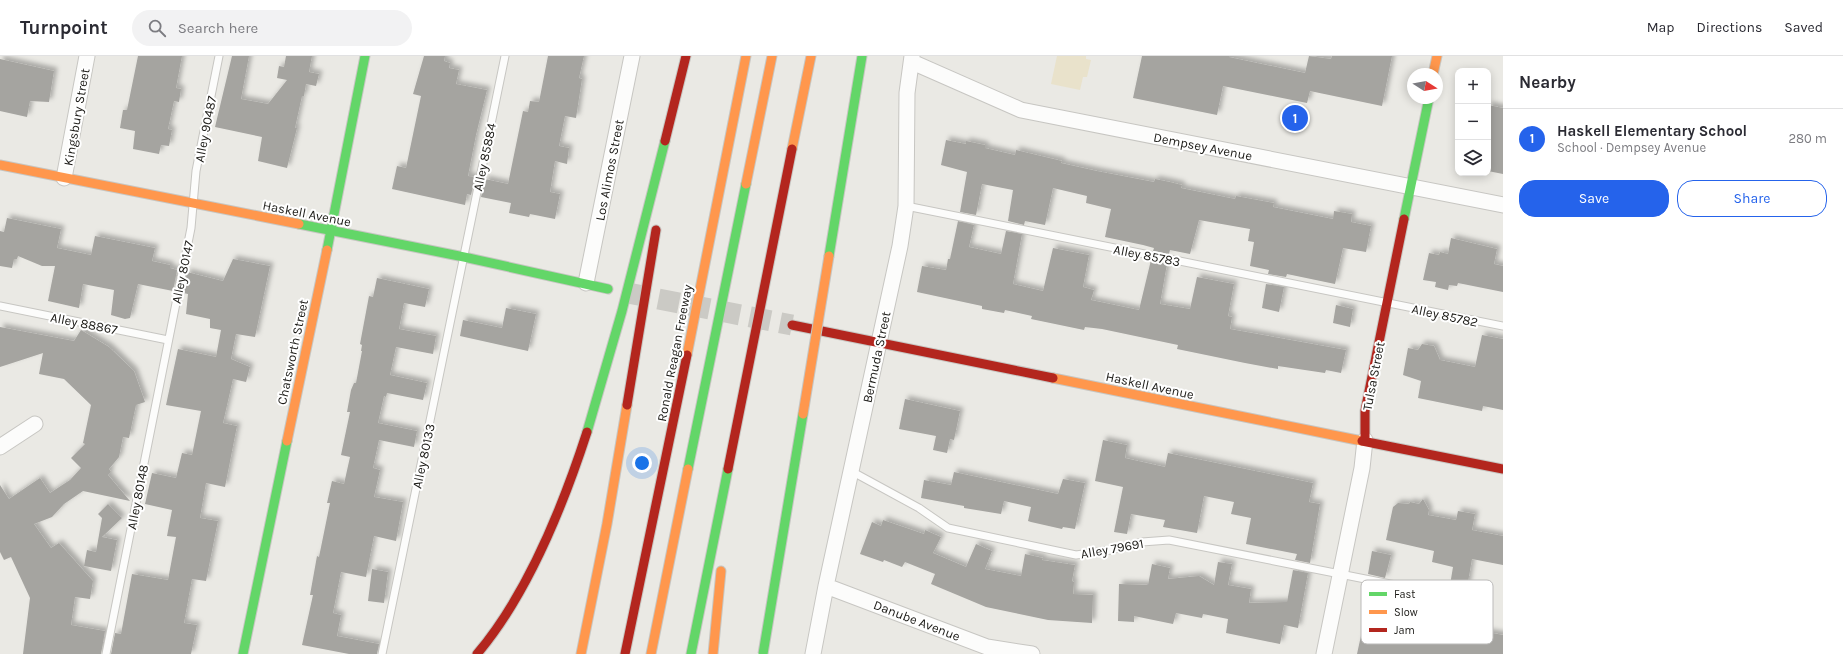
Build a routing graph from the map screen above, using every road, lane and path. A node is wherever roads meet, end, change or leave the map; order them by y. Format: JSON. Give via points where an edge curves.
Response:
{"nodes":[{"id":1,"x":87,"y":56,"type":"edge"},
{"id":2,"x":220,"y":56,"type":"edge"},
{"id":3,"x":365,"y":56,"type":"edge"},
{"id":4,"x":505,"y":56,"type":"edge"},
{"id":5,"x":632,"y":56,"type":"edge"},
{"id":6,"x":746,"y":56,"type":"edge"},
{"id":7,"x":772,"y":56,"type":"edge"},
{"id":8,"x":811,"y":56,"type":"edge"},
{"id":9,"x":862,"y":56,"type":"edge"},
{"id":10,"x":1437,"y":56,"type":"edge"},
{"id":11,"x":912,"y":59,"type":"edge"},
{"id":12,"x":685,"y":60,"type":"edge"},
{"id":13,"x":1434,"y":68,"type":"edge"},
{"id":14,"x":1428,"y":104,"type":"edge"},
{"id":15,"x":0,"y":165,"type":"edge"},
{"id":16,"x":64,"y":178,"type":"junction"},
{"id":17,"x":1411,"y":187,"type":"junction"},
{"id":18,"x":663,"y":188,"type":"dead end"},
{"id":19,"x":194,"y":203,"type":"junction"},
{"id":20,"x":1503,"y":205,"type":"edge"},
{"id":21,"x":906,"y":206,"type":"junction"},
{"id":22,"x":658,"y":220,"type":"dead end"},
{"id":23,"x":331,"y":231,"type":"junction"},
{"id":24,"x":464,"y":257,"type":"junction"},
{"id":25,"x":586,"y":284,"type":"junction"},
{"id":26,"x":608,"y":289,"type":"dead end"},
{"id":27,"x":1387,"y":303,"type":"junction"},
{"id":28,"x":0,"y":306,"type":"edge"},
{"id":29,"x":792,"y":325,"type":"tunnel mouth"},
{"id":30,"x":1503,"y":326,"type":"edge"},
{"id":31,"x":168,"y":340,"type":"junction"},
{"id":32,"x":880,"y":342,"type":"junction"},
{"id":33,"x":35,"y":424,"type":"dead end"},
{"id":34,"x":1365,"y":440,"type":"junction"},
{"id":35,"x":0,"y":447,"type":"edge"},
{"id":36,"x":732,"y":458,"type":"junction"},
{"id":37,"x":1503,"y":469,"type":"edge"},
{"id":38,"x":850,"y":471,"type":"junction"},
{"id":39,"x":724,"y":536,"type":"dead end"},
{"id":40,"x":722,"y":560,"type":"dead end"},
{"id":41,"x":1341,"y":573,"type":"junction"},
{"id":42,"x":1375,"y":580,"type":"edge"},
{"id":43,"x":826,"y":586,"type":"junction"},
{"id":44,"x":106,"y":654,"type":"edge"},
{"id":45,"x":243,"y":654,"type":"edge"},
{"id":46,"x":382,"y":654,"type":"edge"},
{"id":47,"x":477,"y":654,"type":"edge"},
{"id":48,"x":581,"y":654,"type":"edge"},
{"id":49,"x":626,"y":654,"type":"edge"},
{"id":50,"x":651,"y":654,"type":"edge"},
{"id":51,"x":691,"y":654,"type":"edge"},
{"id":52,"x":713,"y":654,"type":"edge"},
{"id":53,"x":763,"y":654,"type":"edge"},
{"id":54,"x":813,"y":654,"type":"edge"},
{"id":55,"x":1032,"y":654,"type":"edge"},
{"id":56,"x":1324,"y":654,"type":"edge"}],
"edges":[{"from":1,"to":16,"type":"street","name":"Kingsbury Street"},
{"from":2,"to":19,"type":"lane","name":"Alley 90487","via":[[196,172]]},
{"from":3,"to":23,"type":"main road","name":"Chatsworth Street"},
{"from":4,"to":24,"type":"lane","name":"Alley 85884"},
{"from":5,"to":25,"type":"street","name":"Los Alimos Street"},
{"from":6,"to":49,"type":"main road","name":"Ronald Reagan Freeway"},
{"from":7,"to":50,"type":"main road"},
{"from":8,"to":36,"type":"main road"},
{"from":9,"to":53,"type":"main road","bridge":true},
{"from":10,"to":13,"type":"main road"},
{"from":11,"to":17,"type":"street","name":"Dempsey Avenue","via":[[1021,110]]},
{"from":11,"to":21,"type":"street","name":"Bermuda Street","via":[[907,93]]},
{"from":12,"to":18,"type":"main road"},
{"from":12,"to":47,"type":"main road","via":[[599,399],[574,475],[535,564],[513,602]]},
{"from":14,"to":17,"type":"main road","name":"Tulsa Street"},
{"from":15,"to":16,"type":"main road","name":"Haskell Avenue"},
{"from":16,"to":19,"type":"main road","name":"Haskell Avenue"},
{"from":17,"to":20,"type":"street","name":"Dempsey Avenue"},
{"from":17,"to":27,"type":"main road","name":"Tulsa Street"},
{"from":19,"to":23,"type":"main road","name":"Haskell Avenue"},
{"from":19,"to":31,"type":"lane","name":"Alley 80147","via":[[192,228]]},
{"from":21,"to":27,"type":"lane","name":"Alley 85783"},
{"from":21,"to":32,"type":"street","name":"Bermuda Street"},
{"from":22,"to":48,"type":"main road","via":[[607,524]]},
{"from":23,"to":24,"type":"main road","name":"Haskell Avenue"},
{"from":23,"to":45,"type":"main road","name":"Chatsworth Street"},
{"from":24,"to":25,"type":"main road","name":"Haskell Avenue"},
{"from":24,"to":46,"type":"lane","name":"Alley 80133"},
{"from":25,"to":26,"type":"main road","name":"Haskell Avenue"},
{"from":27,"to":30,"type":"lane","name":"Alley 85782"},
{"from":27,"to":34,"type":"main road","name":"Tulsa Street","via":[[1365,411]]},
{"from":28,"to":31,"type":"lane","name":"Alley 88867"},
{"from":29,"to":32,"type":"main road","name":"Haskell Avenue"},
{"from":31,"to":44,"type":"lane","name":"Alley 80148"},
{"from":32,"to":34,"type":"main road","name":"Haskell Avenue","via":[[1304,430]]},
{"from":32,"to":38,"type":"street","name":"Bermuda Street"},
{"from":33,"to":35,"type":"street"},
{"from":34,"to":37,"type":"main road","name":"Haskell Avenue"},
{"from":34,"to":41,"type":"street","name":"Tulsa Street","via":[[1362,468]]},
{"from":36,"to":39,"type":"main road"},
{"from":36,"to":51,"type":"main road"},
{"from":38,"to":41,"type":"lane","name":"Alley 79691","via":[[955,530],[1076,555],[1142,542],[1169,540]]},
{"from":38,"to":43,"type":"street","name":"Bermuda Street"},
{"from":40,"to":52,"type":"main road"},
{"from":41,"to":42,"type":"lane","name":"Alley 79691"},
{"from":41,"to":56,"type":"street","name":"Tulsa Street"},
{"from":43,"to":54,"type":"street","name":"Bermuda Street"},
{"from":43,"to":55,"type":"street","name":"Danube Avenue","via":[[987,647]]}]}
